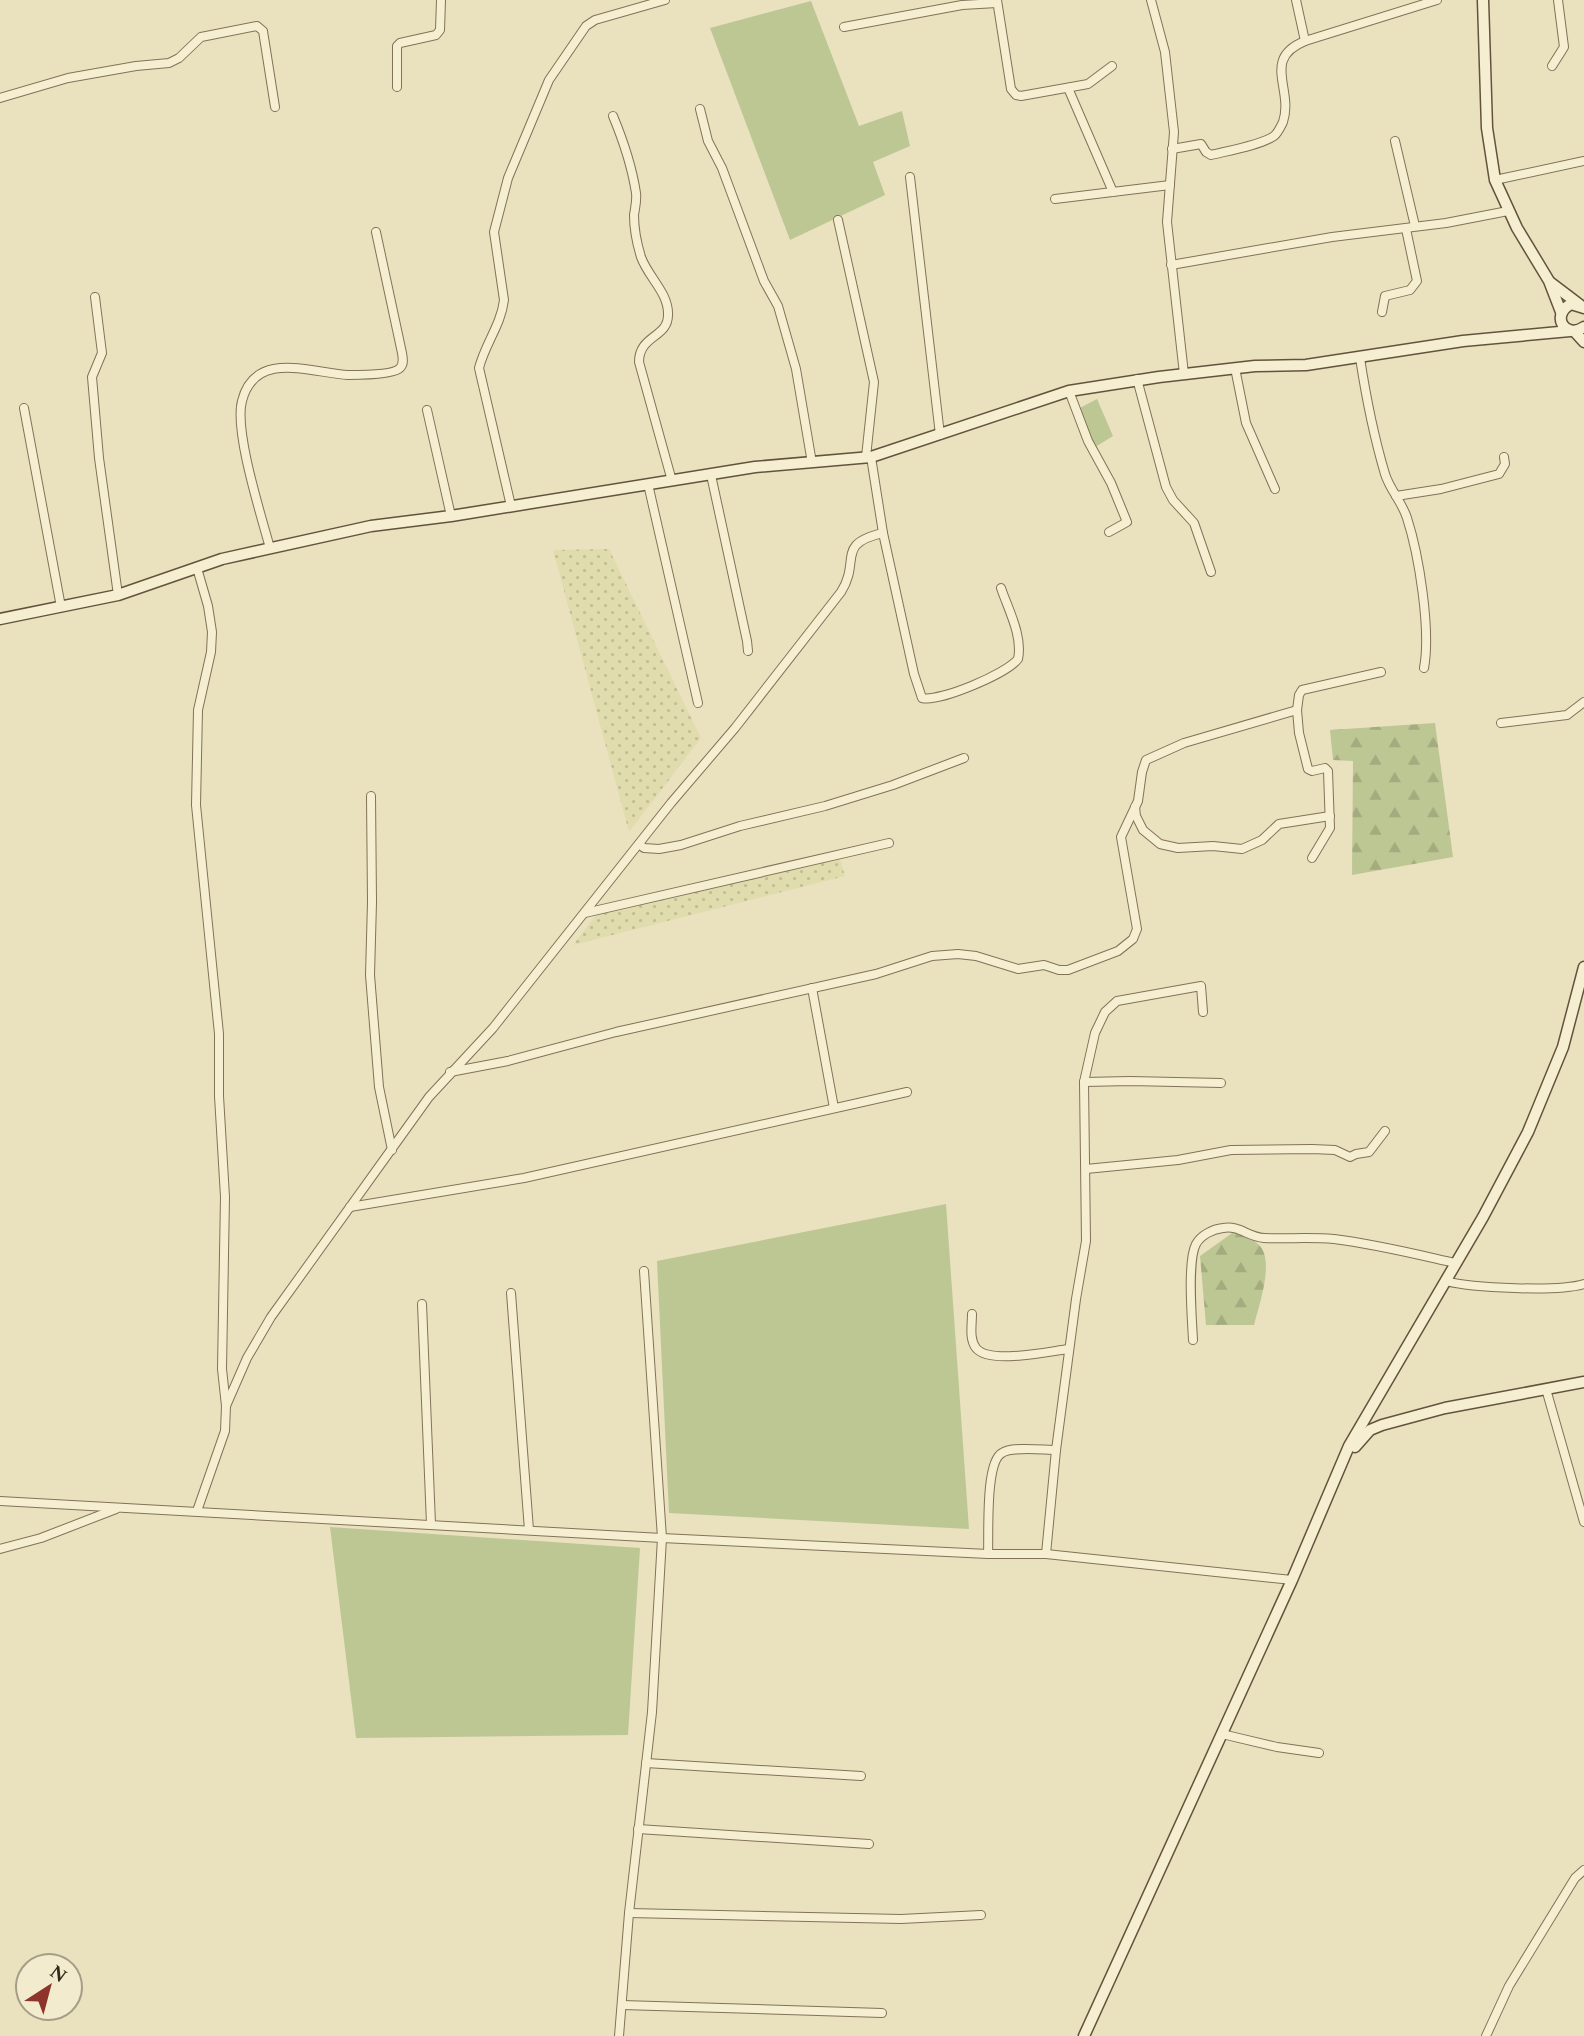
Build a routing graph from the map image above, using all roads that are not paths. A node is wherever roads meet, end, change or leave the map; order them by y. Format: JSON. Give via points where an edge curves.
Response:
{"nodes":[{"id":1,"x":441,"y":0,"type":"edge"},
{"id":2,"x":665,"y":0,"type":"edge"},
{"id":3,"x":1151,"y":0,"type":"edge"},
{"id":4,"x":1296,"y":0,"type":"edge"},
{"id":5,"x":1437,"y":0,"type":"edge"},
{"id":6,"x":1483,"y":0,"type":"edge"},
{"id":7,"x":1558,"y":0,"type":"edge"},
{"id":8,"x":997,"y":1,"type":"edge"},
{"id":9,"x":844,"y":27,"type":"dead end"},
{"id":10,"x":1306,"y":41,"type":"junction"},
{"id":11,"x":1112,"y":66,"type":"dead end"},
{"id":12,"x":1552,"y":66,"type":"dead end"},
{"id":13,"x":397,"y":87,"type":"dead end"},
{"id":14,"x":1068,"y":88,"type":"junction"},
{"id":15,"x":0,"y":98,"type":"edge"},
{"id":16,"x":275,"y":107,"type":"dead end"},
{"id":17,"x":700,"y":109,"type":"dead end"},
{"id":18,"x":613,"y":116,"type":"dead end"},
{"id":19,"x":1395,"y":141,"type":"dead end"},
{"id":20,"x":1172,"y":149,"type":"junction"},
{"id":21,"x":1584,"y":161,"type":"edge"},
{"id":22,"x":910,"y":177,"type":"dead end"},
{"id":23,"x":1494,"y":180,"type":"junction"},
{"id":24,"x":1170,"y":185,"type":"junction"},
{"id":25,"x":1113,"y":192,"type":"junction"},
{"id":26,"x":1055,"y":199,"type":"dead end"},
{"id":27,"x":1508,"y":211,"type":"junction"},
{"id":28,"x":838,"y":220,"type":"dead end"},
{"id":29,"x":1410,"y":228,"type":"junction"},
{"id":30,"x":376,"y":232,"type":"dead end"},
{"id":31,"x":1171,"y":265,"type":"junction"},
{"id":32,"x":1549,"y":281,"type":"junction"},
{"id":33,"x":95,"y":297,"type":"dead end"},
{"id":34,"x":1582,"y":307,"type":"edge"},
{"id":35,"x":1382,"y":312,"type":"dead end"},
{"id":36,"x":1561,"y":314,"type":"junction"},
{"id":37,"x":1576,"y":330,"type":"edge"},
{"id":38,"x":1535,"y":333,"type":"junction"},
{"id":39,"x":1584,"y":342,"type":"edge"},
{"id":40,"x":1360,"y":358,"type":"junction"},
{"id":41,"x":1235,"y":368,"type":"junction"},
{"id":42,"x":1184,"y":374,"type":"junction"},
{"id":43,"x":1137,"y":379,"type":"junction"},
{"id":44,"x":1069,"y":391,"type":"junction"},
{"id":45,"x":24,"y":408,"type":"dead end"},
{"id":46,"x":427,"y":410,"type":"dead end"},
{"id":47,"x":940,"y":435,"type":"junction"},
{"id":48,"x":869,"y":457,"type":"junction"},
{"id":49,"x":1504,"y":457,"type":"dead end"},
{"id":50,"x":812,"y":463,"type":"junction"},
{"id":51,"x":711,"y":475,"type":"junction"},
{"id":52,"x":671,"y":481,"type":"junction"},
{"id":53,"x":648,"y":484,"type":"junction"},
{"id":54,"x":1275,"y":489,"type":"dead end"},
{"id":55,"x":1396,"y":496,"type":"junction"},
{"id":56,"x":511,"y":506,"type":"junction"},
{"id":57,"x":451,"y":516,"type":"junction"},
{"id":58,"x":883,"y":533,"type":"junction"},
{"id":59,"x":1109,"y":533,"type":"dead end"},
{"id":60,"x":270,"y":548,"type":"junction"},
{"id":61,"x":197,"y":568,"type":"junction"},
{"id":62,"x":1211,"y":572,"type":"dead end"},
{"id":63,"x":1001,"y":588,"type":"dead end"},
{"id":64,"x":118,"y":595,"type":"junction"},
{"id":65,"x":61,"y":607,"type":"junction"},
{"id":66,"x":0,"y":619,"type":"edge"},
{"id":67,"x":748,"y":651,"type":"dead end"},
{"id":68,"x":1424,"y":668,"type":"dead end"},
{"id":69,"x":1381,"y":672,"type":"dead end"},
{"id":70,"x":1584,"y":702,"type":"edge"},
{"id":71,"x":698,"y":703,"type":"dead end"},
{"id":72,"x":1297,"y":710,"type":"junction"},
{"id":73,"x":1501,"y":723,"type":"dead end"},
{"id":74,"x":964,"y":758,"type":"dead end"},
{"id":75,"x":371,"y":796,"type":"dead end"},
{"id":76,"x":1135,"y":807,"type":"junction"},
{"id":77,"x":1329,"y":816,"type":"junction"},
{"id":78,"x":889,"y":843,"type":"dead end"},
{"id":79,"x":639,"y":844,"type":"junction"},
{"id":80,"x":1312,"y":858,"type":"dead end"},
{"id":81,"x":584,"y":914,"type":"junction"},
{"id":82,"x":1584,"y":967,"type":"edge"},
{"id":83,"x":812,"y":988,"type":"junction"},
{"id":84,"x":1203,"y":1012,"type":"dead end"},
{"id":85,"x":450,"y":1072,"type":"junction"},
{"id":86,"x":1084,"y":1082,"type":"junction"},
{"id":87,"x":1221,"y":1083,"type":"dead end"},
{"id":88,"x":907,"y":1092,"type":"dead end"},
{"id":89,"x":834,"y":1108,"type":"junction"},
{"id":90,"x":1385,"y":1131,"type":"dead end"},
{"id":91,"x":392,"y":1150,"type":"junction"},
{"id":92,"x":1086,"y":1169,"type":"junction"},
{"id":93,"x":350,"y":1207,"type":"junction"},
{"id":94,"x":1455,"y":1263,"type":"junction"},
{"id":95,"x":644,"y":1271,"type":"dead end"},
{"id":96,"x":1445,"y":1281,"type":"junction"},
{"id":97,"x":1584,"y":1284,"type":"edge"},
{"id":98,"x":512,"y":1293,"type":"dead end"},
{"id":99,"x":422,"y":1304,"type":"dead end"},
{"id":100,"x":972,"y":1314,"type":"dead end"},
{"id":101,"x":1193,"y":1340,"type":"dead end"},
{"id":102,"x":1069,"y":1349,"type":"junction"},
{"id":103,"x":1584,"y":1382,"type":"edge"},
{"id":104,"x":1546,"y":1389,"type":"junction"},
{"id":105,"x":226,"y":1406,"type":"junction"},
{"id":106,"x":1056,"y":1450,"type":"junction"},
{"id":107,"x":1345,"y":1457,"type":"junction"},
{"id":108,"x":0,"y":1502,"type":"edge"},
{"id":109,"x":121,"y":1508,"type":"junction"},
{"id":110,"x":197,"y":1511,"type":"junction"},
{"id":111,"x":1584,"y":1522,"type":"edge"},
{"id":112,"x":431,"y":1524,"type":"junction"},
{"id":113,"x":529,"y":1530,"type":"junction"},
{"id":114,"x":662,"y":1538,"type":"junction"},
{"id":115,"x":0,"y":1549,"type":"edge"},
{"id":116,"x":988,"y":1554,"type":"junction"},
{"id":117,"x":1046,"y":1554,"type":"junction"},
{"id":118,"x":1292,"y":1580,"type":"junction"},
{"id":119,"x":1222,"y":1734,"type":"junction"},
{"id":120,"x":1319,"y":1753,"type":"dead end"},
{"id":121,"x":646,"y":1763,"type":"junction"},
{"id":122,"x":861,"y":1776,"type":"dead end"},
{"id":123,"x":638,"y":1829,"type":"junction"},
{"id":124,"x":869,"y":1844,"type":"dead end"},
{"id":125,"x":1584,"y":1870,"type":"edge"},
{"id":126,"x":629,"y":1913,"type":"junction"},
{"id":127,"x":981,"y":1915,"type":"dead end"},
{"id":128,"x":622,"y":2005,"type":"junction"},
{"id":129,"x":882,"y":2013,"type":"dead end"},
{"id":130,"x":619,"y":2036,"type":"edge"},
{"id":131,"x":1084,"y":2036,"type":"edge"},
{"id":132,"x":1486,"y":2036,"type":"edge"}],
"edges":[{"from":1,"to":13,"type":"street","via":[[436,35],[397,46]]},
{"from":2,"to":56,"type":"street","via":[[586,26],[549,80],[508,178],[494,232],[504,300],[479,368]]},
{"from":3,"to":20,"type":"street","via":[[1165,52]]},
{"from":4,"to":10,"type":"street"},
{"from":5,"to":10,"type":"street"},
{"from":6,"to":23,"type":"street","via":[[1487,128]]},
{"from":7,"to":12,"type":"street","via":[[1564,47]]},
{"from":8,"to":9,"type":"street"},
{"from":8,"to":14,"type":"street","via":[[1013,93],[1021,96]]},
{"from":10,"to":20,"type":"street","via":[[1283,57],[1286,107],[1276,135],[1211,155],[1201,144]]},
{"from":11,"to":14,"type":"street","via":[[1088,84]]},
{"from":14,"to":25,"type":"street"},
{"from":15,"to":16,"type":"street","via":[[68,78],[169,63],[201,37],[257,26],[264,31]]},
{"from":17,"to":50,"type":"street","via":[[708,141],[778,306],[796,369]]},
{"from":18,"to":52,"type":"street","via":[[636,197],[636,237],[642,260],[666,299],[669,317],[663,331],[643,344],[639,362]]},
{"from":19,"to":29,"type":"street"},
{"from":20,"to":24,"type":"street"},
{"from":21,"to":23,"type":"street"},
{"from":22,"to":47,"type":"street"},
{"from":23,"to":27,"type":"street"},
{"from":24,"to":25,"type":"street"},
{"from":24,"to":31,"type":"street"},
{"from":25,"to":26,"type":"street"},
{"from":27,"to":29,"type":"street"},
{"from":27,"to":32,"type":"street"},
{"from":28,"to":48,"type":"street","via":[[874,382]]},
{"from":29,"to":31,"type":"street"},
{"from":29,"to":35,"type":"street","via":[[1417,281],[1410,290],[1385,296]]},
{"from":30,"to":60,"type":"street","via":[[402,353],[401,368],[394,373],[349,375],[285,367],[253,380],[242,399],[240,417]]},
{"from":31,"to":42,"type":"street"},
{"from":32,"to":34,"type":"street"},
{"from":32,"to":36,"type":"street"},
{"from":33,"to":64,"type":"street","via":[[102,353],[92,377]]},
{"from":34,"to":36,"type":"street","via":[[1567,306]]},
{"from":36,"to":37,"type":"street","via":[[1563,326]]},
{"from":36,"to":38,"type":"street"},
{"from":37,"to":38,"type":"street"},
{"from":37,"to":39,"type":"street"},
{"from":38,"to":40,"type":"street"},
{"from":40,"to":41,"type":"street"},
{"from":40,"to":55,"type":"street","via":[[1385,476]]},
{"from":41,"to":42,"type":"street"},
{"from":41,"to":54,"type":"street","via":[[1247,423]]},
{"from":42,"to":43,"type":"street"},
{"from":43,"to":44,"type":"street"},
{"from":43,"to":62,"type":"street","via":[[1166,487],[1194,523]]},
{"from":44,"to":47,"type":"street"},
{"from":44,"to":59,"type":"street","via":[[1127,522]]},
{"from":45,"to":65,"type":"street"},
{"from":46,"to":57,"type":"street"},
{"from":47,"to":48,"type":"street"},
{"from":48,"to":50,"type":"street"},
{"from":48,"to":58,"type":"street"},
{"from":49,"to":55,"type":"street","via":[[1506,464],[1499,474]]},
{"from":50,"to":51,"type":"street"},
{"from":51,"to":52,"type":"street"},
{"from":51,"to":67,"type":"street"},
{"from":52,"to":53,"type":"street"},
{"from":53,"to":56,"type":"street"},
{"from":53,"to":71,"type":"street"},
{"from":55,"to":68,"type":"street","via":[[1407,517],[1420,583]]},
{"from":56,"to":57,"type":"street"},
{"from":57,"to":60,"type":"street","via":[[371,526]]},
{"from":58,"to":63,"type":"street","via":[[922,698],[988,680],[1018,659],[1016,631]]},
{"from":58,"to":79,"type":"street","via":[[855,544],[841,592]]},
{"from":60,"to":61,"type":"street"},
{"from":61,"to":64,"type":"street"},
{"from":61,"to":105,"type":"street","via":[[212,632],[198,710],[196,804],[219,1034]]},
{"from":64,"to":65,"type":"street"},
{"from":65,"to":66,"type":"street"},
{"from":69,"to":72,"type":"street","via":[[1302,690]]},
{"from":70,"to":73,"type":"street","via":[[1567,716]]},
{"from":72,"to":76,"type":"street","via":[[1150,757],[1143,766]]},
{"from":72,"to":77,"type":"street","via":[[1306,766],[1311,771],[1328,771]]},
{"from":74,"to":79,"type":"street","via":[[837,803],[681,845],[659,849]]},
{"from":75,"to":91,"type":"street","via":[[370,975],[379,1087]]},
{"from":76,"to":77,"type":"street","via":[[1143,830],[1160,844],[1178,848],[1242,849],[1262,840],[1279,824]]},
{"from":76,"to":83,"type":"street","via":[[1121,836],[1137,929],[1133,939],[1118,951],[1068,970],[1044,965],[1018,970],[976,956],[932,956]]},
{"from":77,"to":80,"type":"street","via":[[1329,831]]},
{"from":78,"to":81,"type":"street"},
{"from":79,"to":81,"type":"street"},
{"from":81,"to":85,"type":"street","via":[[492,1028]]},
{"from":82,"to":94,"type":"street","via":[[1563,1047],[1540,1105]]},
{"from":83,"to":85,"type":"street"},
{"from":83,"to":89,"type":"street"},
{"from":84,"to":86,"type":"street","via":[[1201,986],[1117,1001],[1105,1012],[1095,1033]]},
{"from":85,"to":91,"type":"street"},
{"from":86,"to":87,"type":"street"},
{"from":86,"to":92,"type":"street"},
{"from":88,"to":89,"type":"street"},
{"from":89,"to":93,"type":"street","via":[[524,1178]]},
{"from":90,"to":92,"type":"street","via":[[1369,1152],[1350,1157],[1335,1150],[1231,1150]]},
{"from":91,"to":93,"type":"street"},
{"from":92,"to":102,"type":"street","via":[[1086,1241]]},
{"from":93,"to":105,"type":"street","via":[[271,1317]]},
{"from":94,"to":96,"type":"street"},
{"from":94,"to":101,"type":"street","via":[[1334,1239],[1264,1238],[1236,1227],[1216,1229],[1196,1244],[1192,1259]]},
{"from":95,"to":114,"type":"street"},
{"from":96,"to":97,"type":"street","via":[[1546,1287]]},
{"from":96,"to":107,"type":"street"},
{"from":98,"to":113,"type":"street"},
{"from":99,"to":112,"type":"street"},
{"from":100,"to":102,"type":"street","via":[[974,1346],[984,1354]]},
{"from":102,"to":106,"type":"street"},
{"from":103,"to":104,"type":"street"},
{"from":104,"to":107,"type":"street","via":[[1445,1408],[1374,1428]]},
{"from":104,"to":111,"type":"street"},
{"from":105,"to":110,"type":"street","via":[[225,1431]]},
{"from":106,"to":116,"type":"street","via":[[1004,1451],[997,1456],[990,1482]]},
{"from":106,"to":117,"type":"street"},
{"from":107,"to":118,"type":"street"},
{"from":108,"to":109,"type":"street"},
{"from":109,"to":110,"type":"street"},
{"from":109,"to":115,"type":"street"},
{"from":110,"to":112,"type":"street"},
{"from":112,"to":113,"type":"street"},
{"from":113,"to":114,"type":"street"},
{"from":114,"to":116,"type":"street"},
{"from":114,"to":121,"type":"street"},
{"from":116,"to":117,"type":"street"},
{"from":117,"to":118,"type":"street"},
{"from":118,"to":119,"type":"street"},
{"from":119,"to":120,"type":"street"},
{"from":119,"to":131,"type":"street"},
{"from":121,"to":122,"type":"street"},
{"from":121,"to":123,"type":"street"},
{"from":123,"to":124,"type":"street"},
{"from":123,"to":126,"type":"street"},
{"from":125,"to":132,"type":"street","via":[[1509,1986]]},
{"from":126,"to":127,"type":"street","via":[[901,1919]]},
{"from":126,"to":128,"type":"street"},
{"from":128,"to":129,"type":"street"},
{"from":128,"to":130,"type":"street"}]}
